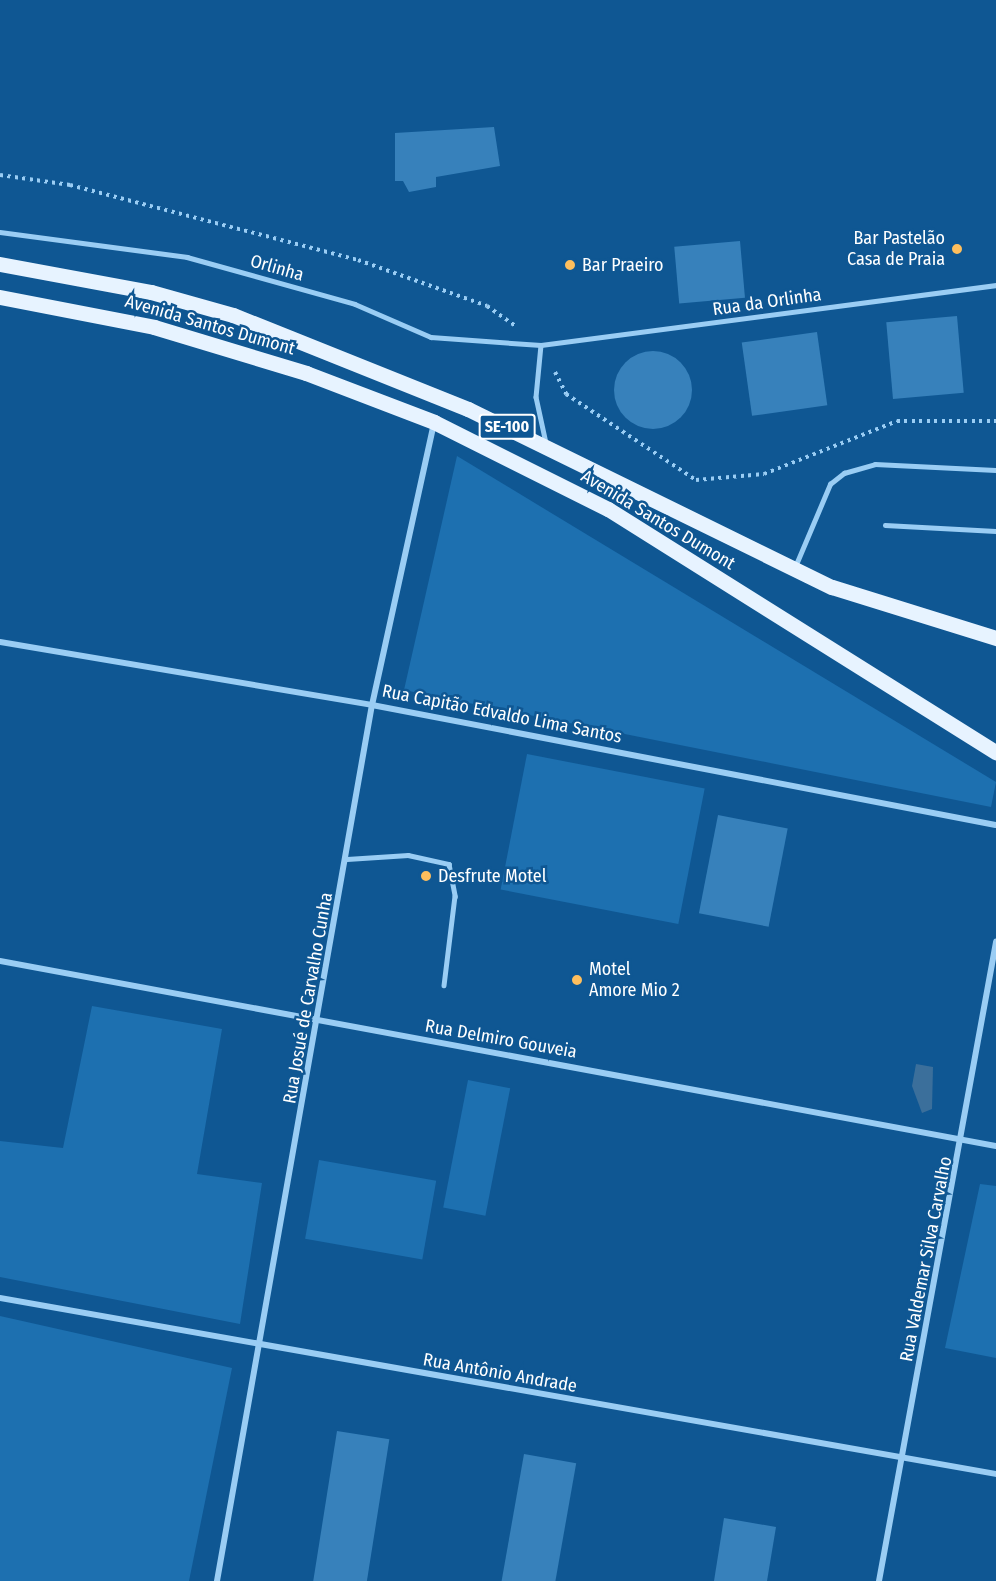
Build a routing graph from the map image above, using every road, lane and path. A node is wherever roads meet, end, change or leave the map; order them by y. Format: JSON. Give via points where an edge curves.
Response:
{"nodes":[{"id":1,"x":0,"y":232,"type":"edge"},
{"id":2,"x":0,"y":264,"type":"edge"},
{"id":3,"x":996,"y":285,"type":"edge"},
{"id":4,"x":0,"y":297,"type":"edge"},
{"id":5,"x":542,"y":345,"type":"junction"},
{"id":6,"x":435,"y":422,"type":"junction"},
{"id":7,"x":546,"y":446,"type":"junction"},
{"id":8,"x":996,"y":470,"type":"edge"},
{"id":9,"x":885,"y":525,"type":"dead end"},
{"id":10,"x":996,"y":531,"type":"edge"},
{"id":11,"x":794,"y":570,"type":"junction"},
{"id":12,"x":996,"y":638,"type":"edge"},
{"id":13,"x":0,"y":642,"type":"edge"},
{"id":14,"x":372,"y":705,"type":"junction"},
{"id":15,"x":996,"y":752,"type":"edge"},
{"id":16,"x":996,"y":825,"type":"edge"},
{"id":17,"x":347,"y":859,"type":"junction"},
{"id":18,"x":996,"y":942,"type":"edge"},
{"id":19,"x":0,"y":961,"type":"edge"},
{"id":20,"x":444,"y":985,"type":"dead end"},
{"id":21,"x":320,"y":1021,"type":"junction"},
{"id":22,"x":964,"y":1140,"type":"junction"},
{"id":23,"x":996,"y":1146,"type":"edge"},
{"id":24,"x":0,"y":1298,"type":"edge"},
{"id":25,"x":260,"y":1347,"type":"junction"},
{"id":26,"x":904,"y":1456,"type":"junction"},
{"id":27,"x":996,"y":1474,"type":"edge"},
{"id":28,"x":217,"y":1581,"type":"edge"},
{"id":29,"x":879,"y":1581,"type":"edge"}],
"edges":[{"from":1,"to":5,"type":"lane","name":"Orlinha","via":[[187,257],[355,304],[431,337]]},
{"from":2,"to":7,"type":"main road","name":"Avenida Santos Dumont","number":"SE-100","via":[[151,292],[233,315]]},
{"from":3,"to":5,"type":"lane","name":"Rua da Orlinha"},
{"from":4,"to":6,"type":"main road","name":"Avenida Santos Dumont","number":"SE-100","via":[[154,327],[306,373]]},
{"from":5,"to":7,"type":"lane","via":[[536,397]]},
{"from":6,"to":14,"type":"street","name":"Rua Josué de Carvalho Cunha"},
{"from":6,"to":15,"type":"main road","name":"Avenida Santos Dumont","number":"SE-100","via":[[608,509]]},
{"from":7,"to":11,"type":"main road","name":"Avenida Santos Dumont","number":"SE-100"},
{"from":8,"to":11,"type":"lane","via":[[875,464],[844,473],[830,484]]},
{"from":9,"to":10,"type":"lane"},
{"from":11,"to":12,"type":"main road","name":"Avenida Santos Dumont","number":"SE-100"},
{"from":13,"to":14,"type":"street","name":"Rua Capitão Edvaldo Lima Santos"},
{"from":14,"to":16,"type":"street","name":"Rua Capitão Edvaldo Lima Santos"},
{"from":14,"to":17,"type":"street","name":"Rua Josué de Carvalho Cunha"},
{"from":17,"to":20,"type":"lane","via":[[408,855],[449,864],[455,896]]},
{"from":17,"to":21,"type":"street","name":"Rua Josué de Carvalho Cunha"},
{"from":18,"to":22,"type":"street","name":"Rua Valdemar Silva Carvalho"},
{"from":19,"to":21,"type":"street","name":"Rua Delmiro Gouveia"},
{"from":21,"to":22,"type":"street","name":"Rua Delmiro Gouveia"},
{"from":21,"to":25,"type":"street","name":"Rua Josué de Carvalho Cunha"},
{"from":22,"to":23,"type":"street","name":"Rua Delmiro Gouveia"},
{"from":22,"to":26,"type":"street","name":"Rua Valdemar Silva Carvalho"},
{"from":24,"to":25,"type":"street","name":"Rua Antônio Andrade"},
{"from":25,"to":26,"type":"street","name":"Rua Antônio Andrade"},
{"from":25,"to":28,"type":"street","name":"Rua Josué de Carvalho Cunha"},
{"from":26,"to":27,"type":"street","name":"Rua Antônio Andrade"},
{"from":26,"to":29,"type":"street","name":"Rua Valdemar Silva Carvalho"}]}
